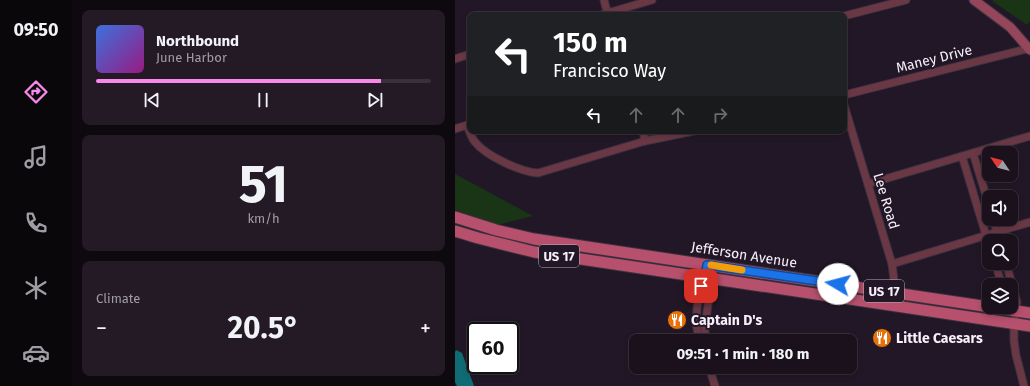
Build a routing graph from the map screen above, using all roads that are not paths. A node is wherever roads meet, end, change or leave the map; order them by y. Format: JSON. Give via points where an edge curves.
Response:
{"nodes":[{"id":1,"x":604,"y":0,"type":"edge"},
{"id":2,"x":652,"y":0,"type":"edge"},
{"id":3,"x":906,"y":0,"type":"edge"},
{"id":4,"x":974,"y":0,"type":"edge"},
{"id":5,"x":606,"y":12,"type":"edge"},
{"id":6,"x":613,"y":12,"type":"edge"},
{"id":7,"x":847,"y":15,"type":"edge"},
{"id":8,"x":1030,"y":49,"type":"edge"},
{"id":9,"x":467,"y":55,"type":"edge"},
{"id":10,"x":455,"y":59,"type":"edge"},
{"id":11,"x":847,"y":94,"type":"edge"},
{"id":12,"x":847,"y":115,"type":"edge"},
{"id":13,"x":467,"y":126,"type":"edge"},
{"id":14,"x":455,"y":129,"type":"edge"},
{"id":15,"x":471,"y":134,"type":"edge"},
{"id":16,"x":644,"y":134,"type":"edge"},
{"id":17,"x":679,"y":134,"type":"edge"},
{"id":18,"x":1030,"y":136,"type":"edge"},
{"id":19,"x":645,"y":141,"type":"junction"},
{"id":20,"x":973,"y":153,"type":"junction"},
{"id":21,"x":962,"y":156,"type":"junction"},
{"id":22,"x":867,"y":184,"type":"junction"},
{"id":23,"x":984,"y":190,"type":"edge"},
{"id":24,"x":455,"y":217,"type":"edge"},
{"id":25,"x":1030,"y":222,"type":"edge"},
{"id":26,"x":995,"y":226,"type":"edge"},
{"id":27,"x":455,"y":231,"type":"edge"},
{"id":28,"x":997,"y":231,"type":"junction"},
{"id":29,"x":986,"y":234,"type":"edge"},
{"id":30,"x":989,"y":234,"type":"edge"},
{"id":31,"x":998,"y":234,"type":"edge"},
{"id":32,"x":982,"y":236,"type":"edge"},
{"id":33,"x":892,"y":264,"type":"junction"},
{"id":34,"x":707,"y":265,"type":"junction"},
{"id":35,"x":705,"y":278,"type":"junction"},
{"id":36,"x":895,"y":293,"type":"junction"},
{"id":37,"x":982,"y":305,"type":"edge"},
{"id":38,"x":895,"y":306,"type":"junction"},
{"id":39,"x":1018,"y":310,"type":"edge"},
{"id":40,"x":1030,"y":313,"type":"edge"},
{"id":41,"x":1013,"y":314,"type":"edge"},
{"id":42,"x":1014,"y":324,"type":"junction"},
{"id":43,"x":1030,"y":326,"type":"edge"},
{"id":44,"x":698,"y":334,"type":"edge"},
{"id":45,"x":705,"y":334,"type":"edge"},
{"id":46,"x":711,"y":374,"type":"edge"},
{"id":47,"x":715,"y":386,"type":"edge"},
{"id":48,"x":1024,"y":386,"type":"edge"}],
"edges":[{"from":1,"to":5,"type":"street"},
{"from":2,"to":6,"type":"street"},
{"from":3,"to":7,"type":"street"},
{"from":4,"to":8,"type":"main road","via":[[1005,23]]},
{"from":8,"to":11,"type":"street","name":"Maney Drive"},
{"from":9,"to":10,"type":"street"},
{"from":12,"to":22,"type":"street","name":"Lee Road"},
{"from":13,"to":14,"type":"street"},
{"from":15,"to":19,"type":"street","via":[[475,142],[487,152],[530,173],[544,172]]},
{"from":16,"to":19,"type":"street"},
{"from":17,"to":19,"type":"street"},
{"from":18,"to":20,"type":"street"},
{"from":20,"to":21,"type":"street"},
{"from":20,"to":23,"type":"street"},
{"from":21,"to":22,"type":"street"},
{"from":21,"to":29,"type":"street"},
{"from":22,"to":33,"type":"street","name":"Lee Road"},
{"from":24,"to":34,"type":"main road","name":"Jefferson Avenue","number":"US 17","via":[[534,239]]},
{"from":25,"to":28,"type":"street"},
{"from":26,"to":28,"type":"street"},
{"from":27,"to":35,"type":"main road","name":"Jefferson Avenue","number":"US 17","via":[[534,252]]},
{"from":28,"to":30,"type":"street"},
{"from":28,"to":31,"type":"street"},
{"from":32,"to":33,"type":"street"},
{"from":33,"to":36,"type":"street","name":"Lee Road"},
{"from":34,"to":35,"type":"street"},
{"from":34,"to":36,"type":"main road","name":"Jefferson Avenue","number":"US 17"},
{"from":35,"to":38,"type":"main road","name":"Jefferson Avenue","number":"US 17"},
{"from":35,"to":44,"type":"street","via":[[701,286],[696,322]]},
{"from":35,"to":45,"type":"street","via":[[710,289]]},
{"from":36,"to":37,"type":"main road","name":"Jefferson Avenue","number":"US 17"},
{"from":36,"to":38,"type":"street","name":"Lee Road"},
{"from":38,"to":42,"type":"main road","name":"Jefferson Avenue","number":"US 17"},
{"from":39,"to":40,"type":"main road","name":"Jefferson Avenue","number":"US 17"},
{"from":41,"to":42,"type":"street"},
{"from":42,"to":43,"type":"main road","name":"Jefferson Avenue","number":"US 17"},
{"from":42,"to":48,"type":"street","via":[[1016,355]]},
{"from":46,"to":47,"type":"street"}]}
